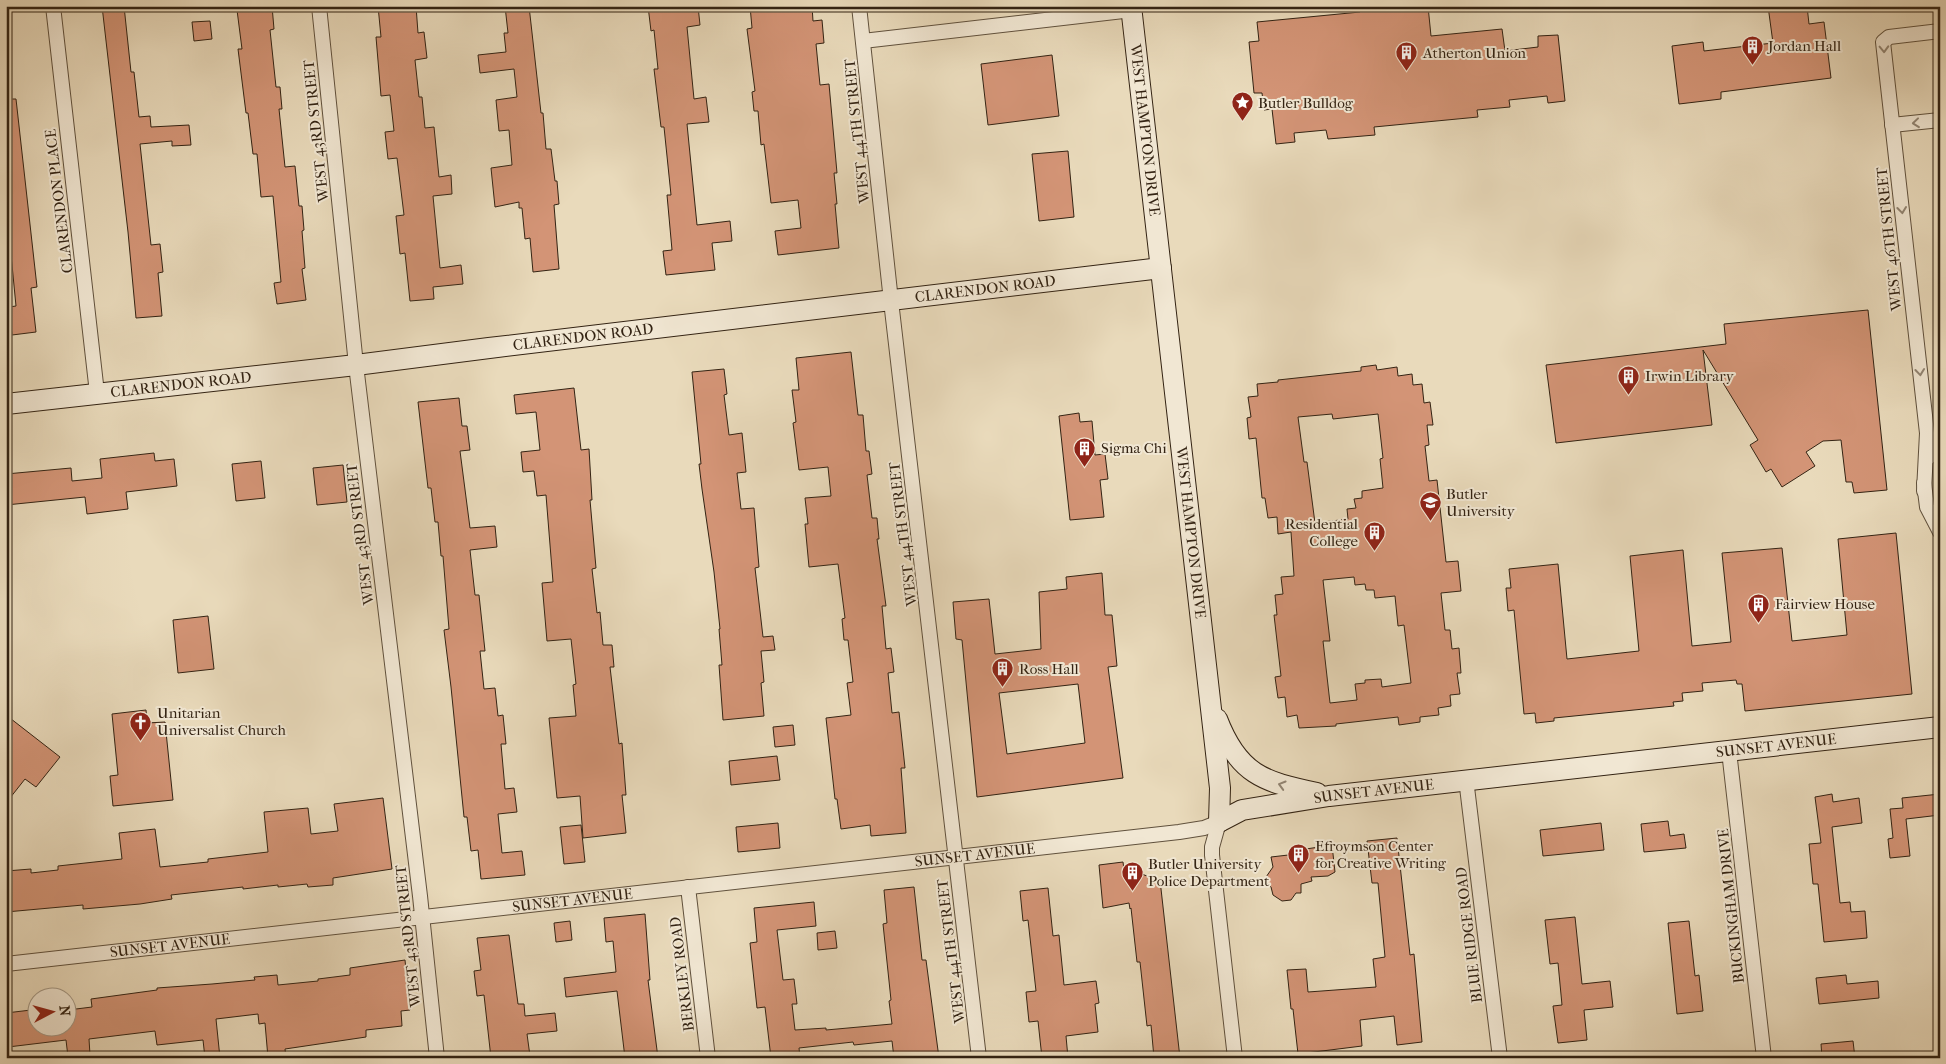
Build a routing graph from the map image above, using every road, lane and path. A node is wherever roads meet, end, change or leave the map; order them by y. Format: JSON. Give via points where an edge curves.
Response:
{"nodes":[{"id":1,"x":53,"y":6,"type":"edge"},
{"id":2,"x":319,"y":6,"type":"edge"},
{"id":3,"x":859,"y":6,"type":"edge"},
{"id":4,"x":1132,"y":8,"type":"edge"},
{"id":5,"x":1940,"y":30,"type":"edge"},
{"id":6,"x":863,"y":41,"type":"junction"},
{"id":7,"x":1940,"y":120,"type":"edge"},
{"id":8,"x":1892,"y":126,"type":"junction"},
{"id":9,"x":1161,"y":268,"type":"junction"},
{"id":10,"x":891,"y":300,"type":"junction"},
{"id":11,"x":356,"y":365,"type":"junction"},
{"id":12,"x":97,"y":393,"type":"junction"},
{"id":13,"x":6,"y":404,"type":"edge"},
{"id":14,"x":1940,"y":436,"type":"edge"},
{"id":15,"x":1924,"y":491,"type":"junction"},
{"id":16,"x":1940,"y":532,"type":"edge"},
{"id":17,"x":1210,"y":701,"type":"junction"},
{"id":18,"x":1940,"y":727,"type":"edge"},
{"id":19,"x":1729,"y":751,"type":"junction"},
{"id":20,"x":1466,"y":779,"type":"junction"},
{"id":21,"x":1329,"y":796,"type":"junction"},
{"id":22,"x":1219,"y":822,"type":"junction"},
{"id":23,"x":956,"y":857,"type":"junction"},
{"id":24,"x":688,"y":886,"type":"junction"},
{"id":25,"x":422,"y":917,"type":"junction"},
{"id":26,"x":6,"y":964,"type":"edge"},
{"id":27,"x":437,"y":1058,"type":"edge"},
{"id":28,"x":708,"y":1058,"type":"edge"},
{"id":29,"x":979,"y":1058,"type":"edge"},
{"id":30,"x":1235,"y":1058,"type":"edge"},
{"id":31,"x":1500,"y":1058,"type":"edge"},
{"id":32,"x":1764,"y":1058,"type":"edge"}],
"edges":[{"from":1,"to":12,"type":"street","name":"CLARENDON PLACE"},
{"from":2,"to":11,"type":"street","name":"WEST 43RD STREET"},
{"from":3,"to":6,"type":"street","name":"WEST 44TH STREET"},
{"from":4,"to":6,"type":"street"},
{"from":4,"to":9,"type":"street","name":"WEST HAMPTON DRIVE"},
{"from":5,"to":8,"type":"street","name":"WEST 46TH STREET","one_way":true,"via":[[1884,40]]},
{"from":6,"to":10,"type":"street","name":"WEST 44TH STREET"},
{"from":7,"to":8,"type":"street","one_way":true},
{"from":8,"to":15,"type":"street","name":"WEST 46TH STREET","one_way":true,"via":[[1927,433]]},
{"from":9,"to":10,"type":"street","name":"CLARENDON ROAD"},
{"from":9,"to":17,"type":"street","name":"WEST HAMPTON DRIVE"},
{"from":10,"to":11,"type":"street","name":"CLARENDON ROAD"},
{"from":10,"to":23,"type":"street","name":"WEST 44TH STREET"},
{"from":11,"to":12,"type":"street","name":"CLARENDON ROAD"},
{"from":11,"to":25,"type":"street","name":"WEST 43RD STREET"},
{"from":12,"to":13,"type":"street","name":"CLARENDON ROAD"},
{"from":14,"to":15,"type":"street","name":"WEST 46TH STREET","via":[[1925,467]]},
{"from":15,"to":16,"type":"street","name":"WEST 46TH STREET","via":[[1932,519]]},
{"from":21,"to":17,"type":"street","one_way":true,"via":[[1280,786],[1250,770],[1226,739]]},
{"from":17,"to":22,"type":"street","name":"WEST HAMPTON DRIVE","via":[[1220,788]]},
{"from":18,"to":19,"type":"street","name":"SUNSET AVENUE"},
{"from":19,"to":20,"type":"street","name":"SUNSET AVENUE"},
{"from":19,"to":32,"type":"street","name":"BUCKINGHAM DRIVE"},
{"from":20,"to":21,"type":"street","name":"SUNSET AVENUE"},
{"from":20,"to":31,"type":"street","name":"BLUE RIDGE ROAD"},
{"from":21,"to":22,"type":"street","name":"SUNSET AVENUE","via":[[1242,810]]},
{"from":22,"to":23,"type":"street","name":"SUNSET AVENUE","via":[[1179,832]]},
{"from":22,"to":30,"type":"street","name":"WEST HAMPTON DRIVE","via":[[1212,854]]},
{"from":23,"to":24,"type":"street","name":"SUNSET AVENUE"},
{"from":23,"to":29,"type":"street","name":"WEST 44TH STREET"},
{"from":24,"to":25,"type":"street","name":"SUNSET AVENUE"},
{"from":24,"to":28,"type":"street","name":"BERKLEY ROAD"},
{"from":25,"to":26,"type":"street","name":"SUNSET AVENUE"},
{"from":25,"to":27,"type":"street","name":"WEST 43RD STREET"}]}
